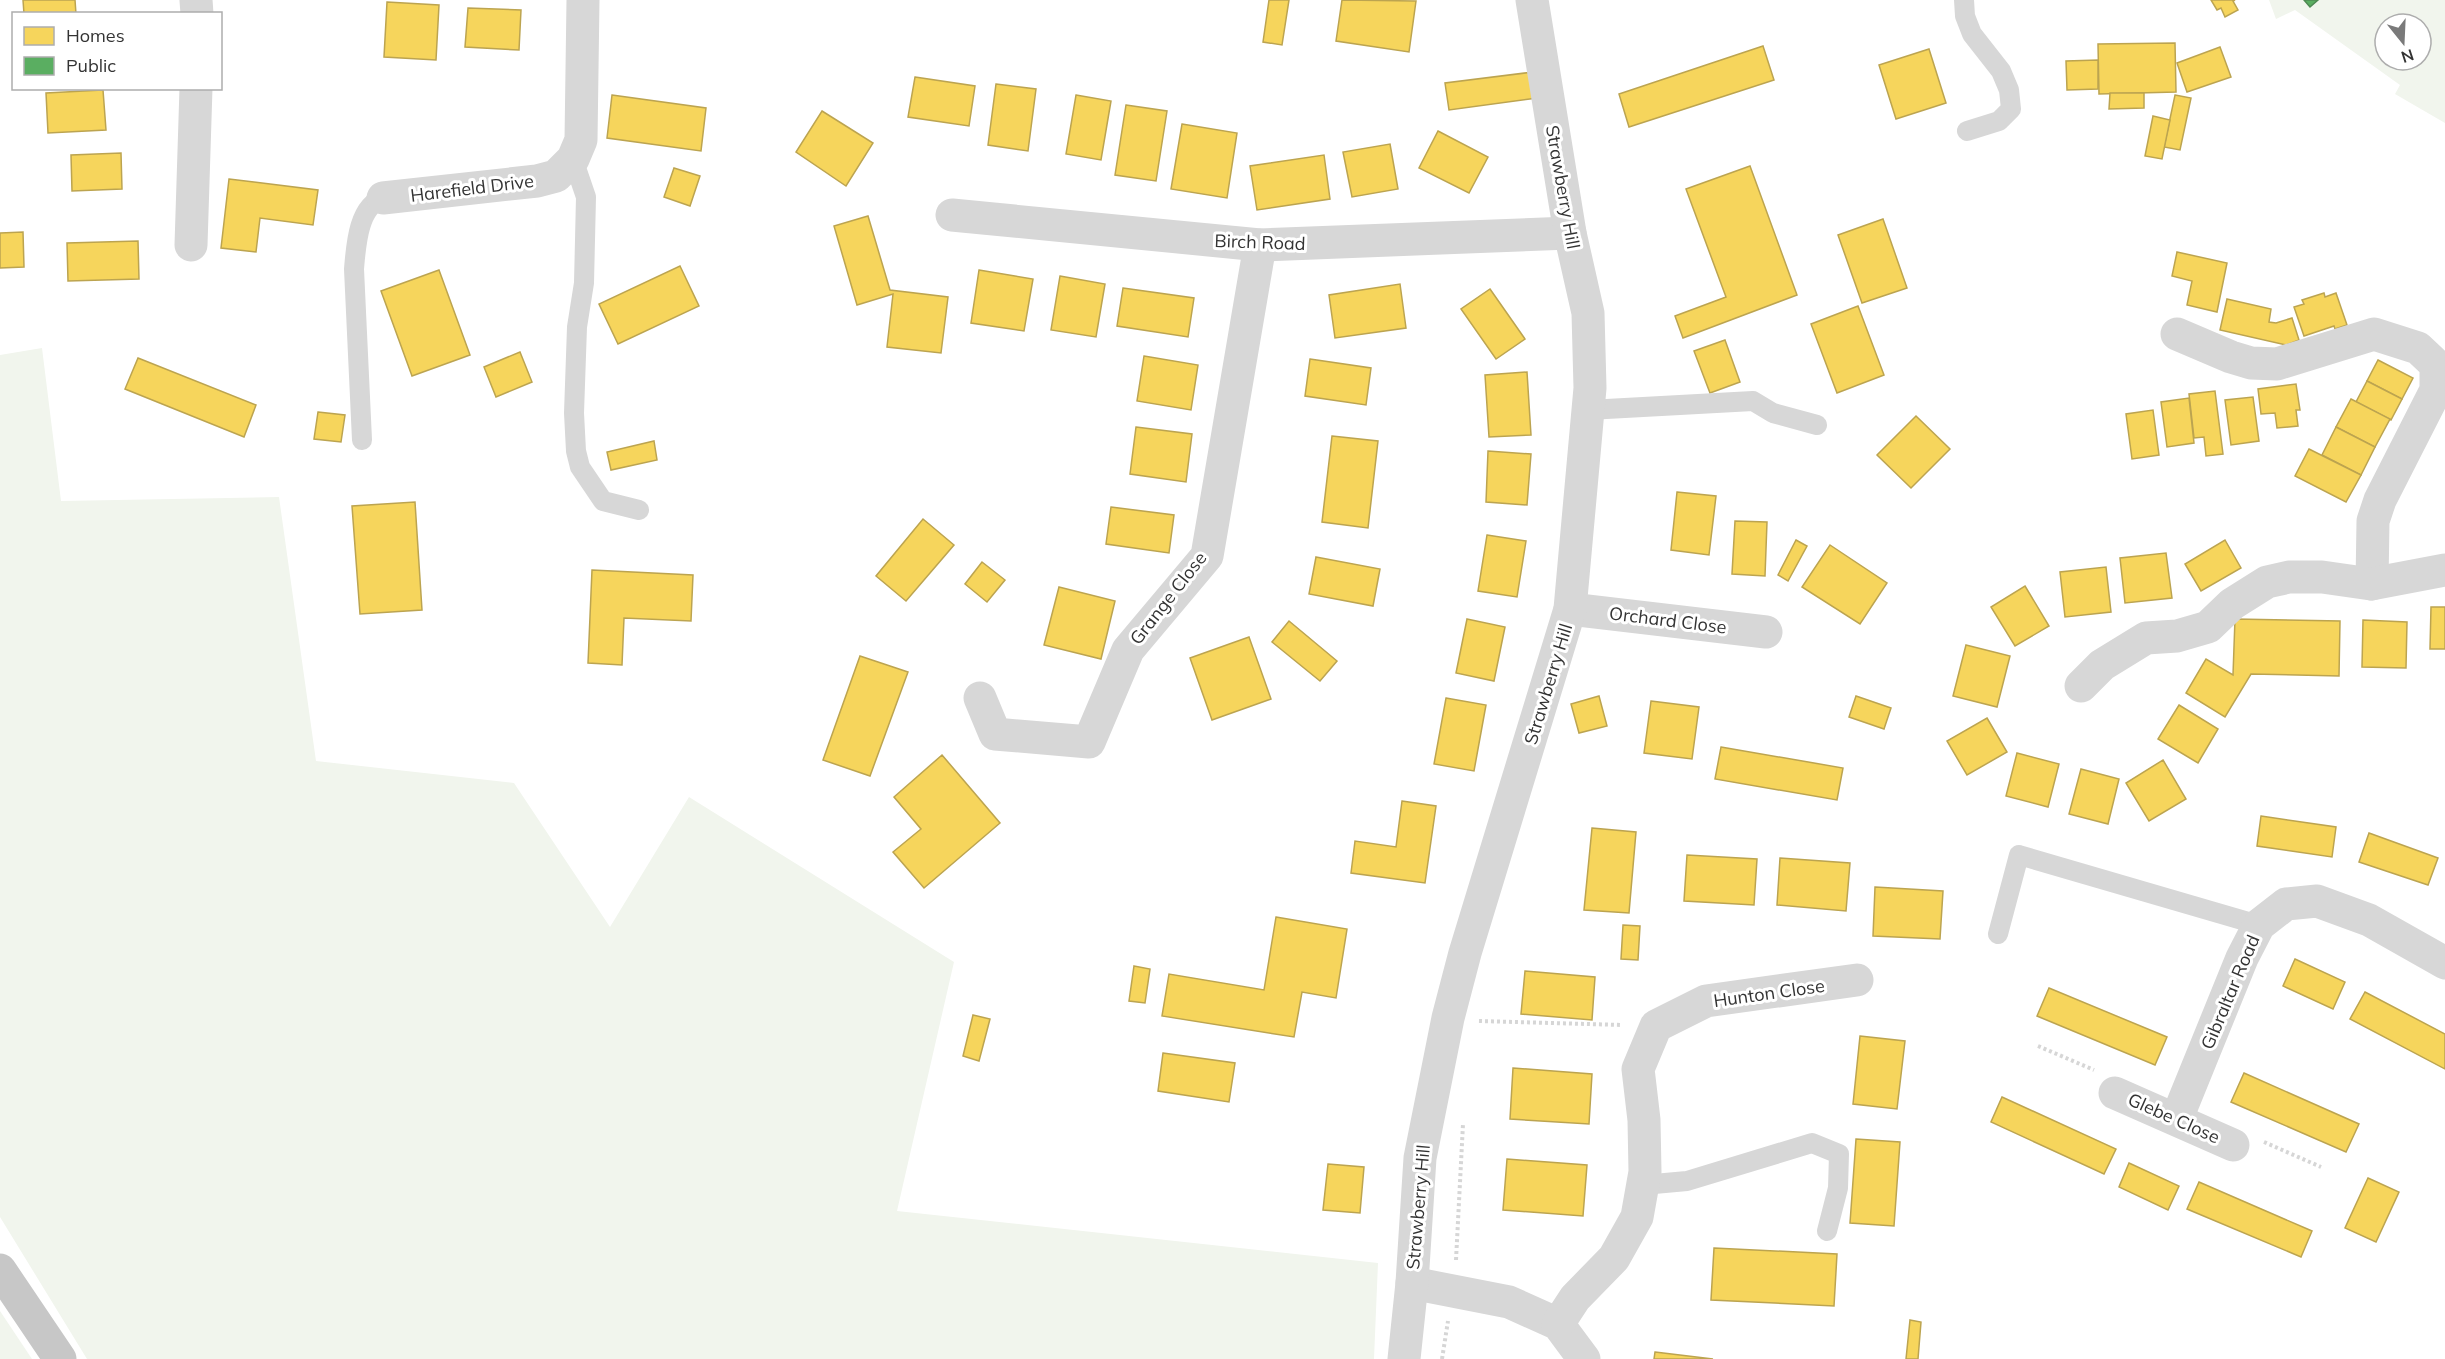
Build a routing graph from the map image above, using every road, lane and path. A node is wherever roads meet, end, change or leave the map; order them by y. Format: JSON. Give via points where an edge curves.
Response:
{"nodes":[{"id":1,"x":583,"y":0,"type":"edge"},
{"id":2,"x":1532,"y":0,"type":"edge"},
{"id":3,"x":1964,"y":0,"type":"edge"},
{"id":4,"x":196,"y":90,"type":"edge"},
{"id":5,"x":1967,"y":131,"type":"dead end"},
{"id":6,"x":573,"y":159,"type":"junction"},
{"id":7,"x":383,"y":198,"type":"joint"},
{"id":8,"x":952,"y":215,"type":"dead end"},
{"id":9,"x":1570,"y":233,"type":"junction"},
{"id":10,"x":191,"y":245,"type":"dead end"},
{"id":11,"x":1260,"y":245,"type":"junction"},
{"id":12,"x":2177,"y":334,"type":"dead end"},
{"id":13,"x":1588,"y":411,"type":"junction"},
{"id":14,"x":1817,"y":425,"type":"dead end"},
{"id":15,"x":362,"y":440,"type":"dead end"},
{"id":16,"x":639,"y":510,"type":"dead end"},
{"id":17,"x":2445,"y":570,"type":"edge"},
{"id":18,"x":2372,"y":584,"type":"junction"},
{"id":19,"x":1570,"y":609,"type":"junction"},
{"id":20,"x":1766,"y":632,"type":"dead end"},
{"id":21,"x":2081,"y":686,"type":"dead end"},
{"id":22,"x":980,"y":698,"type":"dead end"},
{"id":23,"x":2259,"y":925,"type":"junction"},
{"id":24,"x":1998,"y":934,"type":"dead end"},
{"id":25,"x":2445,"y":963,"type":"edge"},
{"id":26,"x":1857,"y":980,"type":"dead end"},
{"id":27,"x":1448,"y":1018,"type":"junction"},
{"id":28,"x":1656,"y":1026,"type":"junction"},
{"id":29,"x":2115,"y":1093,"type":"dead end"},
{"id":30,"x":2177,"y":1118,"type":"junction"},
{"id":31,"x":1463,"y":1121,"type":"dead end"},
{"id":32,"x":2233,"y":1144,"type":"dead end"},
{"id":33,"x":1643,"y":1185,"type":"junction"},
{"id":34,"x":1827,"y":1231,"type":"dead end"},
{"id":35,"x":0,"y":1270,"type":"edge"},
{"id":36,"x":1412,"y":1283,"type":"junction"},
{"id":37,"x":1452,"y":1291,"type":"junction"},
{"id":38,"x":1558,"y":1324,"type":"junction"},
{"id":39,"x":60,"y":1359,"type":"edge"},
{"id":40,"x":1404,"y":1359,"type":"edge"},
{"id":41,"x":1442,"y":1359,"type":"edge"},
{"id":42,"x":1584,"y":1359,"type":"edge"}],
"edges":[{"from":1,"to":6,"type":"street","via":[[581,140]]},
{"from":2,"to":9,"type":"street","name":"Strawberry Hill"},
{"from":3,"to":5,"type":"lane","via":[[1972,34],[2001,71],[2009,90],[2011,110],[1999,121]]},
{"from":4,"to":10,"type":"street"},
{"from":6,"to":7,"type":"street","name":"Harefield Drive","via":[[556,176],[537,181]]},
{"from":6,"to":16,"type":"lane","via":[[586,197],[584,283],[577,327],[576,452],[580,467],[603,501]]},
{"from":7,"to":15,"type":"lane","via":[[367,208],[354,269]]},
{"from":8,"to":11,"type":"street","name":"Birch Road"},
{"from":9,"to":11,"type":"street","name":"Birch Road"},
{"from":9,"to":13,"type":"street","name":"Strawberry Hill","via":[[1588,313]]},
{"from":11,"to":22,"type":"street","name":"Grange Close","via":[[1207,556],[1128,650],[1089,742],[995,734]]},
{"from":12,"to":18,"type":"street","via":[[2251,363],[2277,363],[2374,334],[2418,348],[2436,365],[2436,390],[2373,521]]},
{"from":13,"to":14,"type":"lane","via":[[1753,401],[1773,412]]},
{"from":13,"to":19,"type":"street","name":"Strawberry Hill"},
{"from":17,"to":18,"type":"street"},
{"from":18,"to":21,"type":"street","via":[[2322,577],[2267,582],[2232,604],[2208,627],[2177,636],[2146,638],[2102,665]]},
{"from":19,"to":20,"type":"street","name":"Orchard Close"},
{"from":19,"to":27,"type":"street","name":"Strawberry Hill"},
{"from":23,"to":24,"type":"lane","via":[[2019,855]]},
{"from":23,"to":25,"type":"street","name":"Gibraltar Road","via":[[2286,904],[2317,901],[2369,920]]},
{"from":23,"to":30,"type":"street","name":"Gibraltar Road"},
{"from":26,"to":28,"type":"street","name":"Hunton Close","via":[[1706,1001]]},
{"from":27,"to":28,"type":"path"},
{"from":27,"to":36,"type":"street","name":"Strawberry Hill","via":[[1420,1158]]},
{"from":28,"to":33,"type":"street","via":[[1638,1069],[1644,1120]]},
{"from":29,"to":30,"type":"street","name":"Glebe Close"},
{"from":30,"to":32,"type":"street","name":"Glebe Close"},
{"from":31,"to":37,"type":"path"},
{"from":33,"to":34,"type":"lane","via":[[1687,1180],[1812,1143],[1839,1154],[1838,1188]]},
{"from":33,"to":38,"type":"street","via":[[1637,1217],[1614,1258],[1575,1298]]},
{"from":35,"to":39,"type":"highway"},
{"from":36,"to":37,"type":"street"},
{"from":36,"to":40,"type":"street","name":"Strawberry Hill"},
{"from":37,"to":38,"type":"street","via":[[1509,1302]]},
{"from":37,"to":41,"type":"path"},
{"from":38,"to":42,"type":"street"}]}
